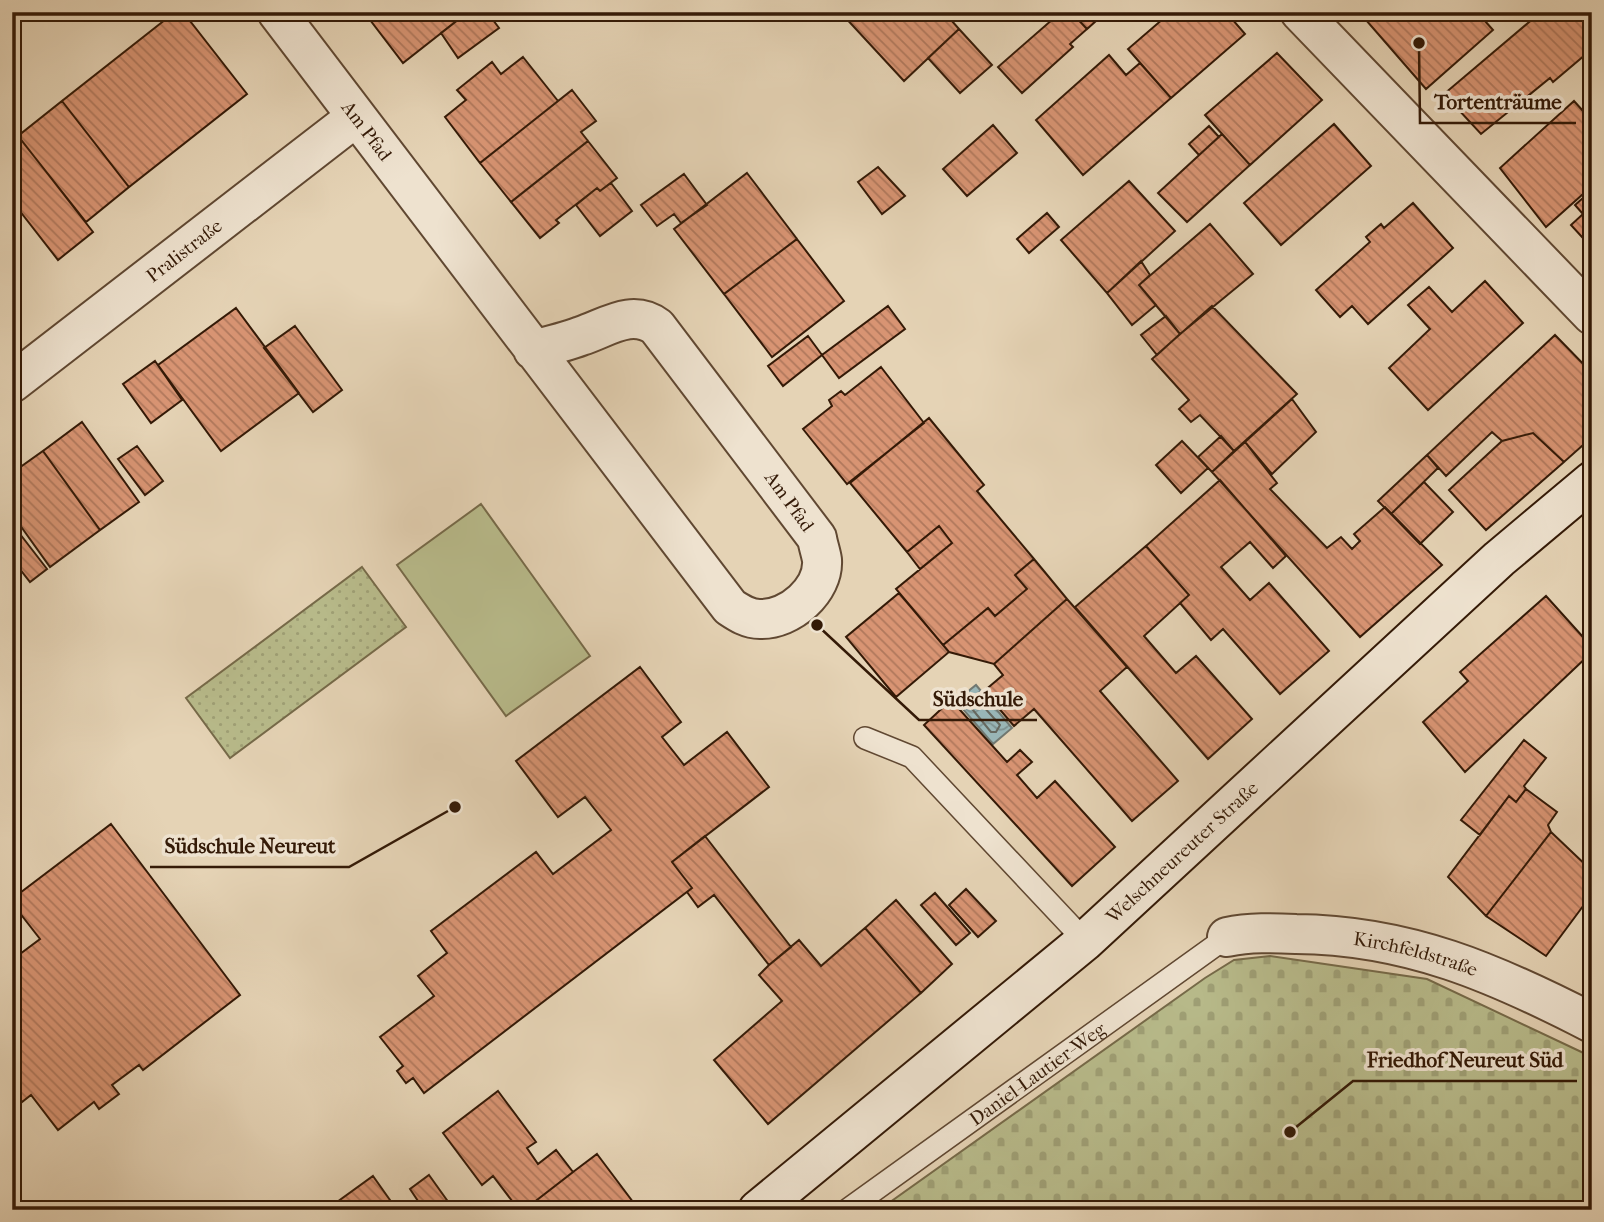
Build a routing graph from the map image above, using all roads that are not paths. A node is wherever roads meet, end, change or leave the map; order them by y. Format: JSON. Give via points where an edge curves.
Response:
{"nodes":[{"id":1,"x":277,"y":12,"type":"edge"},
{"id":2,"x":1300,"y":12,"type":"edge"},
{"id":3,"x":356,"y":117,"type":"junction"},
{"id":4,"x":1592,"y":315,"type":"edge"},
{"id":5,"x":533,"y":350,"type":"junction"},
{"id":6,"x":12,"y":383,"type":"edge"},
{"id":7,"x":1592,"y":481,"type":"edge"},
{"id":8,"x":865,"y":738,"type":"dead end"},
{"id":9,"x":1227,"y":937,"type":"joint"},
{"id":10,"x":1085,"y":940,"type":"junction"},
{"id":11,"x":1592,"y":1023,"type":"edge"},
{"id":12,"x":758,"y":1210,"type":"edge"},
{"id":13,"x":847,"y":1210,"type":"edge"}],
"edges":[{"from":1,"to":3,"type":"street","name":"Am Pfad"},
{"from":2,"to":4,"type":"street"},
{"from":3,"to":5,"type":"street","name":"Am Pfad"},
{"from":3,"to":6,"type":"street","name":"Pralistraße"},
{"from":5,"to":5,"type":"street","name":"Am Pfad","via":[[730,607],[760,619],[776,617],[802,603],[816,585],[822,562],[817,538],[657,327],[648,320],[617,321]]},
{"from":7,"to":10,"type":"street","name":"Welschneureuter Straße","via":[[1499,559]]},
{"from":8,"to":10,"type":"lane","via":[[912,757]]},
{"from":9,"to":11,"type":"street","name":"Kirchfeldstraße","via":[[1318,934],[1395,944],[1479,968]]},
{"from":9,"to":13,"type":"lane","name":"Daniel-Lautier-Weg"},
{"from":10,"to":12,"type":"street","name":"Welschneureuter Straße"}]}
